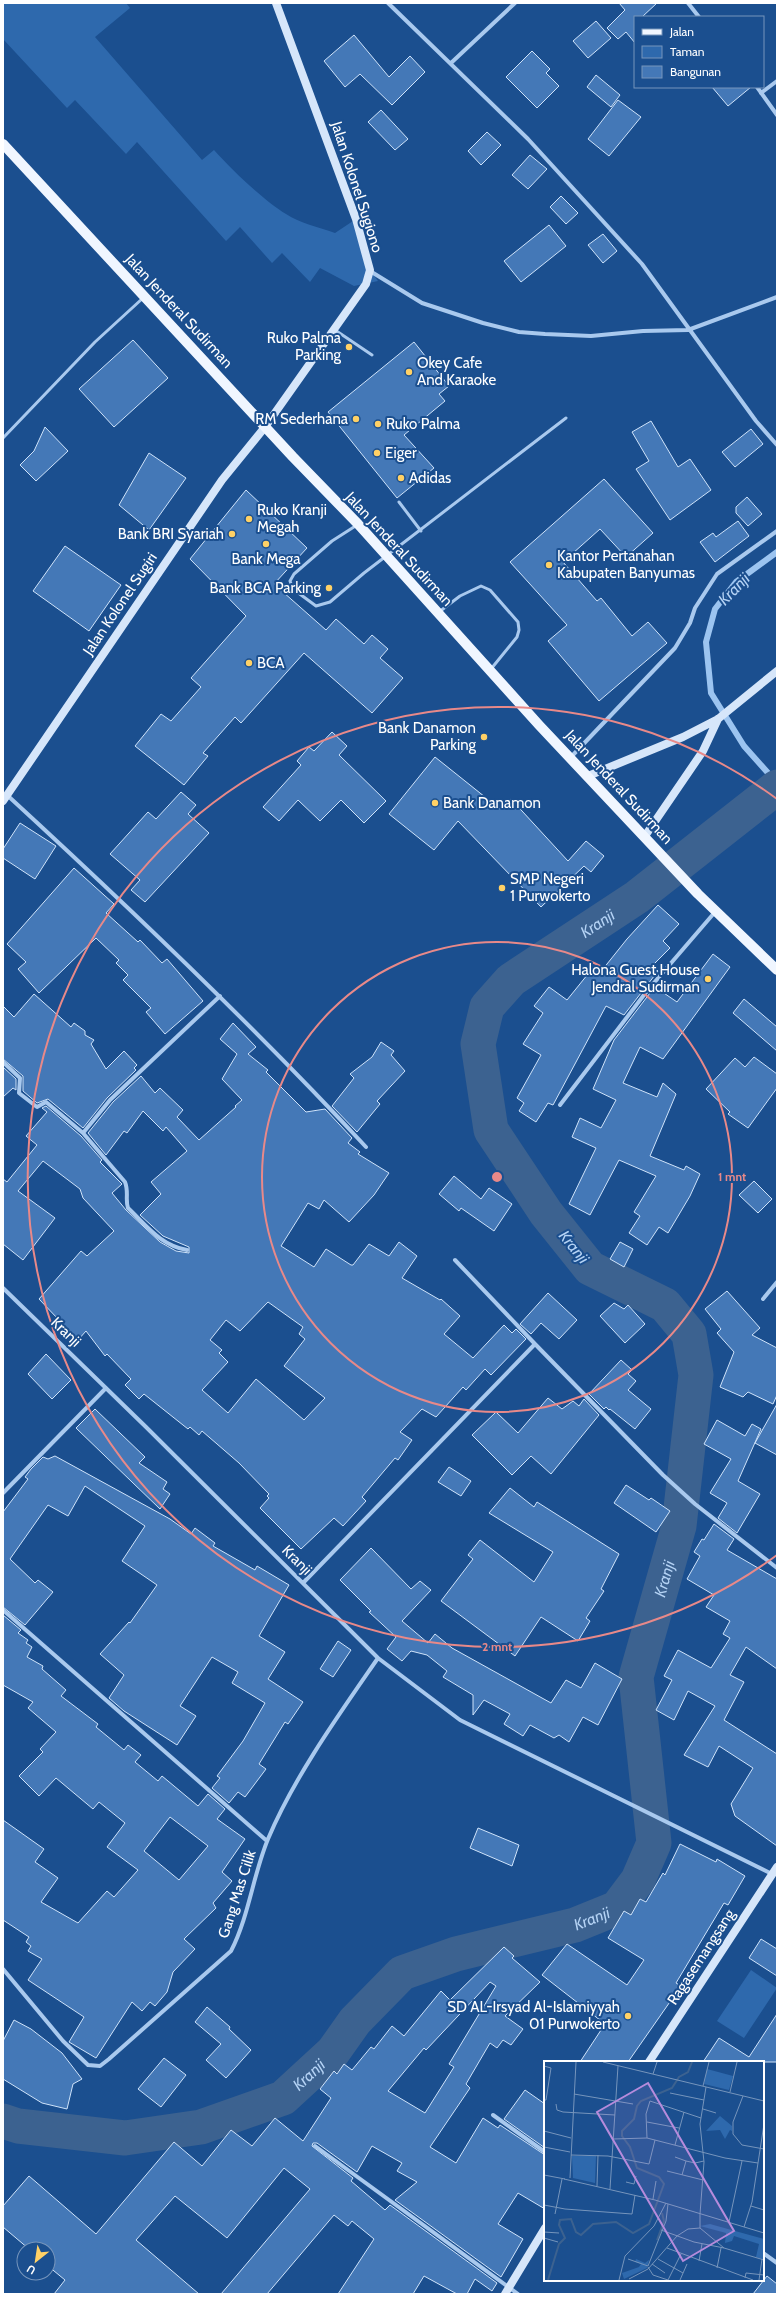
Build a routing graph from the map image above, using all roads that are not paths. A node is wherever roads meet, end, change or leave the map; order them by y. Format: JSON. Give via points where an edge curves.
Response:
{"nodes":[{"id":1,"x":276,"y":3,"type":"edge"},
{"id":2,"x":388,"y":3,"type":"edge"},
{"id":3,"x":515,"y":3,"type":"edge"},
{"id":4,"x":688,"y":3,"type":"edge"},
{"id":5,"x":698,"y":16,"type":"edge"},
{"id":6,"x":451,"y":63,"type":"junction"},
{"id":7,"x":777,"y":81,"type":"edge"},
{"id":8,"x":758,"y":88,"type":"edge"},
{"id":9,"x":761,"y":93,"type":"junction"},
{"id":10,"x":777,"y":115,"type":"edge"},
{"id":11,"x":3,"y":144,"type":"edge"},
{"id":12,"x":370,"y":270,"type":"junction"},
{"id":13,"x":144,"y":296,"type":"junction"},
{"id":14,"x":777,"y":297,"type":"edge"},
{"id":15,"x":333,"y":329,"type":"junction"},
{"id":16,"x":688,"y":330,"type":"junction"},
{"id":17,"x":372,"y":355,"type":"dead end"},
{"id":18,"x":566,"y":418,"type":"dead end"},
{"id":19,"x":265,"y":427,"type":"junction"},
{"id":20,"x":3,"y":438,"type":"edge"},
{"id":21,"x":777,"y":445,"type":"edge"},
{"id":22,"x":399,"y":502,"type":"dead end"},
{"id":23,"x":358,"y":524,"type":"junction"},
{"id":24,"x":421,"y":531,"type":"junction"},
{"id":25,"x":777,"y":531,"type":"edge"},
{"id":26,"x":386,"y":556,"type":"junction"},
{"id":27,"x":438,"y":612,"type":"junction"},
{"id":28,"x":490,"y":670,"type":"junction"},
{"id":29,"x":777,"y":671,"type":"edge"},
{"id":30,"x":718,"y":719,"type":"junction"},
{"id":31,"x":571,"y":757,"type":"junction"},
{"id":32,"x":588,"y":776,"type":"junction"},
{"id":33,"x":5,"y":798,"type":"edge"},
{"id":34,"x":645,"y":836,"type":"junction"},
{"id":35,"x":716,"y":911,"type":"junction"},
{"id":36,"x":777,"y":970,"type":"edge"},
{"id":37,"x":220,"y":996,"type":"junction"},
{"id":38,"x":3,"y":1062,"type":"edge"},
{"id":39,"x":560,"y":1105,"type":"dead end"},
{"id":40,"x":83,"y":1134,"type":"junction"},
{"id":41,"x":366,"y":1147,"type":"dead end"},
{"id":42,"x":187,"y":1250,"type":"dead end"},
{"id":43,"x":455,"y":1260,"type":"dead end"},
{"id":44,"x":777,"y":1282,"type":"edge"},
{"id":45,"x":3,"y":1288,"type":"edge"},
{"id":46,"x":762,"y":1299,"type":"dead end"},
{"id":47,"x":535,"y":1344,"type":"junction"},
{"id":48,"x":106,"y":1388,"type":"junction"},
{"id":49,"x":3,"y":1493,"type":"edge"},
{"id":50,"x":777,"y":1568,"type":"edge"},
{"id":51,"x":303,"y":1583,"type":"junction"},
{"id":52,"x":3,"y":1610,"type":"edge"},
{"id":53,"x":378,"y":1658,"type":"junction"},
{"id":54,"x":267,"y":1841,"type":"junction"},
{"id":55,"x":777,"y":1867,"type":"edge"},
{"id":56,"x":772,"y":1874,"type":"junction"},
{"id":57,"x":3,"y":1969,"type":"edge"},
{"id":58,"x":650,"y":2061,"type":"edge"},
{"id":59,"x":493,"y":2115,"type":"dead end"},
{"id":60,"x":315,"y":2146,"type":"dead end"},
{"id":61,"x":544,"y":2151,"type":"edge"},
{"id":62,"x":544,"y":2230,"type":"edge"},
{"id":63,"x":764,"y":2254,"type":"edge"},
{"id":64,"x":777,"y":2263,"type":"edge"},
{"id":65,"x":507,"y":2291,"type":"edge"},
{"id":66,"x":518,"y":2294,"type":"edge"}],
"edges":[{"from":1,"to":12,"type":"main road","name":"Jalan Kolonel Sugiono","via":[[356,219]]},
{"from":2,"to":6,"type":"street"},
{"from":3,"to":6,"type":"street"},
{"from":4,"to":5,"type":"street"},
{"from":6,"to":16,"type":"street","via":[[528,139],[642,264]]},
{"from":7,"to":9,"type":"street"},
{"from":8,"to":9,"type":"street"},
{"from":9,"to":10,"type":"street"},
{"from":11,"to":13,"type":"main road","name":"Jalan Jenderal Sudirman"},
{"from":12,"to":15,"type":"main road","name":"Jalan Kolonel Sugiono","via":[[366,284]]},
{"from":12,"to":16,"type":"street","via":[[422,303],[519,332],[591,336]]},
{"from":13,"to":19,"type":"main road","name":"Jalan Jenderal Sudirman"},
{"from":13,"to":20,"type":"lane","via":[[94,342]]},
{"from":14,"to":16,"type":"street"},
{"from":15,"to":17,"type":"lane"},
{"from":15,"to":19,"type":"main road","name":"Jalan Kolonel Sugiono"},
{"from":16,"to":21,"type":"street"},
{"from":18,"to":24,"type":"lane"},
{"from":19,"to":23,"type":"main road","name":"Jalan Jenderal Sudirman"},
{"from":19,"to":33,"type":"main road","name":"Jalan Kolonel Sugiri","via":[[222,480]]},
{"from":22,"to":24,"type":"lane"},
{"from":23,"to":26,"type":"main road","name":"Jalan Jenderal Sudirman"},
{"from":23,"to":26,"type":"lane","via":[[332,541],[294,574],[290,581],[293,589],[316,606],[330,602]]},
{"from":24,"to":26,"type":"lane"},
{"from":25,"to":31,"type":"street","via":[[717,574],[695,608],[687,629],[675,648]]},
{"from":26,"to":27,"type":"main road","name":"Jalan Jenderal Sudirman"},
{"from":27,"to":28,"type":"main road","name":"Jalan Jenderal Sudirman"},
{"from":27,"to":28,"type":"lane","via":[[460,596],[481,586],[490,590],[518,622],[519,630],[517,638]]},
{"from":28,"to":31,"type":"main road","name":"Jalan Jenderal Sudirman"},
{"from":29,"to":30,"type":"main road"},
{"from":30,"to":32,"type":"main road","via":[[683,737]]},
{"from":30,"to":34,"type":"main road","via":[[703,751]]},
{"from":31,"to":32,"type":"main road","name":"Jalan Jenderal Sudirman"},
{"from":32,"to":34,"type":"main road","name":"Jalan Jenderal Sudirman"},
{"from":33,"to":37,"type":"street"},
{"from":34,"to":35,"type":"main road","name":"Jalan Jenderal Sudirman"},
{"from":35,"to":36,"type":"main road","name":"Jalan Jenderal Sudirman"},
{"from":35,"to":39,"type":"street","via":[[647,991]]},
{"from":37,"to":40,"type":"street","via":[[110,1100]]},
{"from":37,"to":41,"type":"street"},
{"from":38,"to":40,"type":"street","via":[[20,1078],[19,1094],[37,1107],[46,1102]]},
{"from":40,"to":42,"type":"street","via":[[125,1182],[128,1208],[160,1240],[174,1248]]},
{"from":43,"to":47,"type":"street"},
{"from":44,"to":46,"type":"street"},
{"from":45,"to":48,"type":"street","name":"Kranji"},
{"from":47,"to":50,"type":"street","via":[[695,1504]]},
{"from":47,"to":51,"type":"street"},
{"from":48,"to":49,"type":"street"},
{"from":48,"to":51,"type":"street","name":"Kranji"},
{"from":51,"to":53,"type":"street","name":"Kranji"},
{"from":52,"to":54,"type":"street"},
{"from":53,"to":54,"type":"street","name":"Gang Mas Cilik","via":[[284,1803]]},
{"from":53,"to":56,"type":"street","name":"Kranji","via":[[460,1720]]},
{"from":54,"to":57,"type":"street","name":"Gang Mas Cilik","via":[[238,1934],[230,1951],[100,2066],[88,2064],[63,2041]]},
{"from":55,"to":56,"type":"main road","name":"Ragasemangsang"},
{"from":56,"to":58,"type":"main road","name":"Ragasemangsang"},
{"from":59,"to":61,"type":"street"},
{"from":60,"to":65,"type":"street"},
{"from":62,"to":65,"type":"main road"},
{"from":63,"to":64,"type":"street"},
{"from":65,"to":66,"type":"street"}]}
